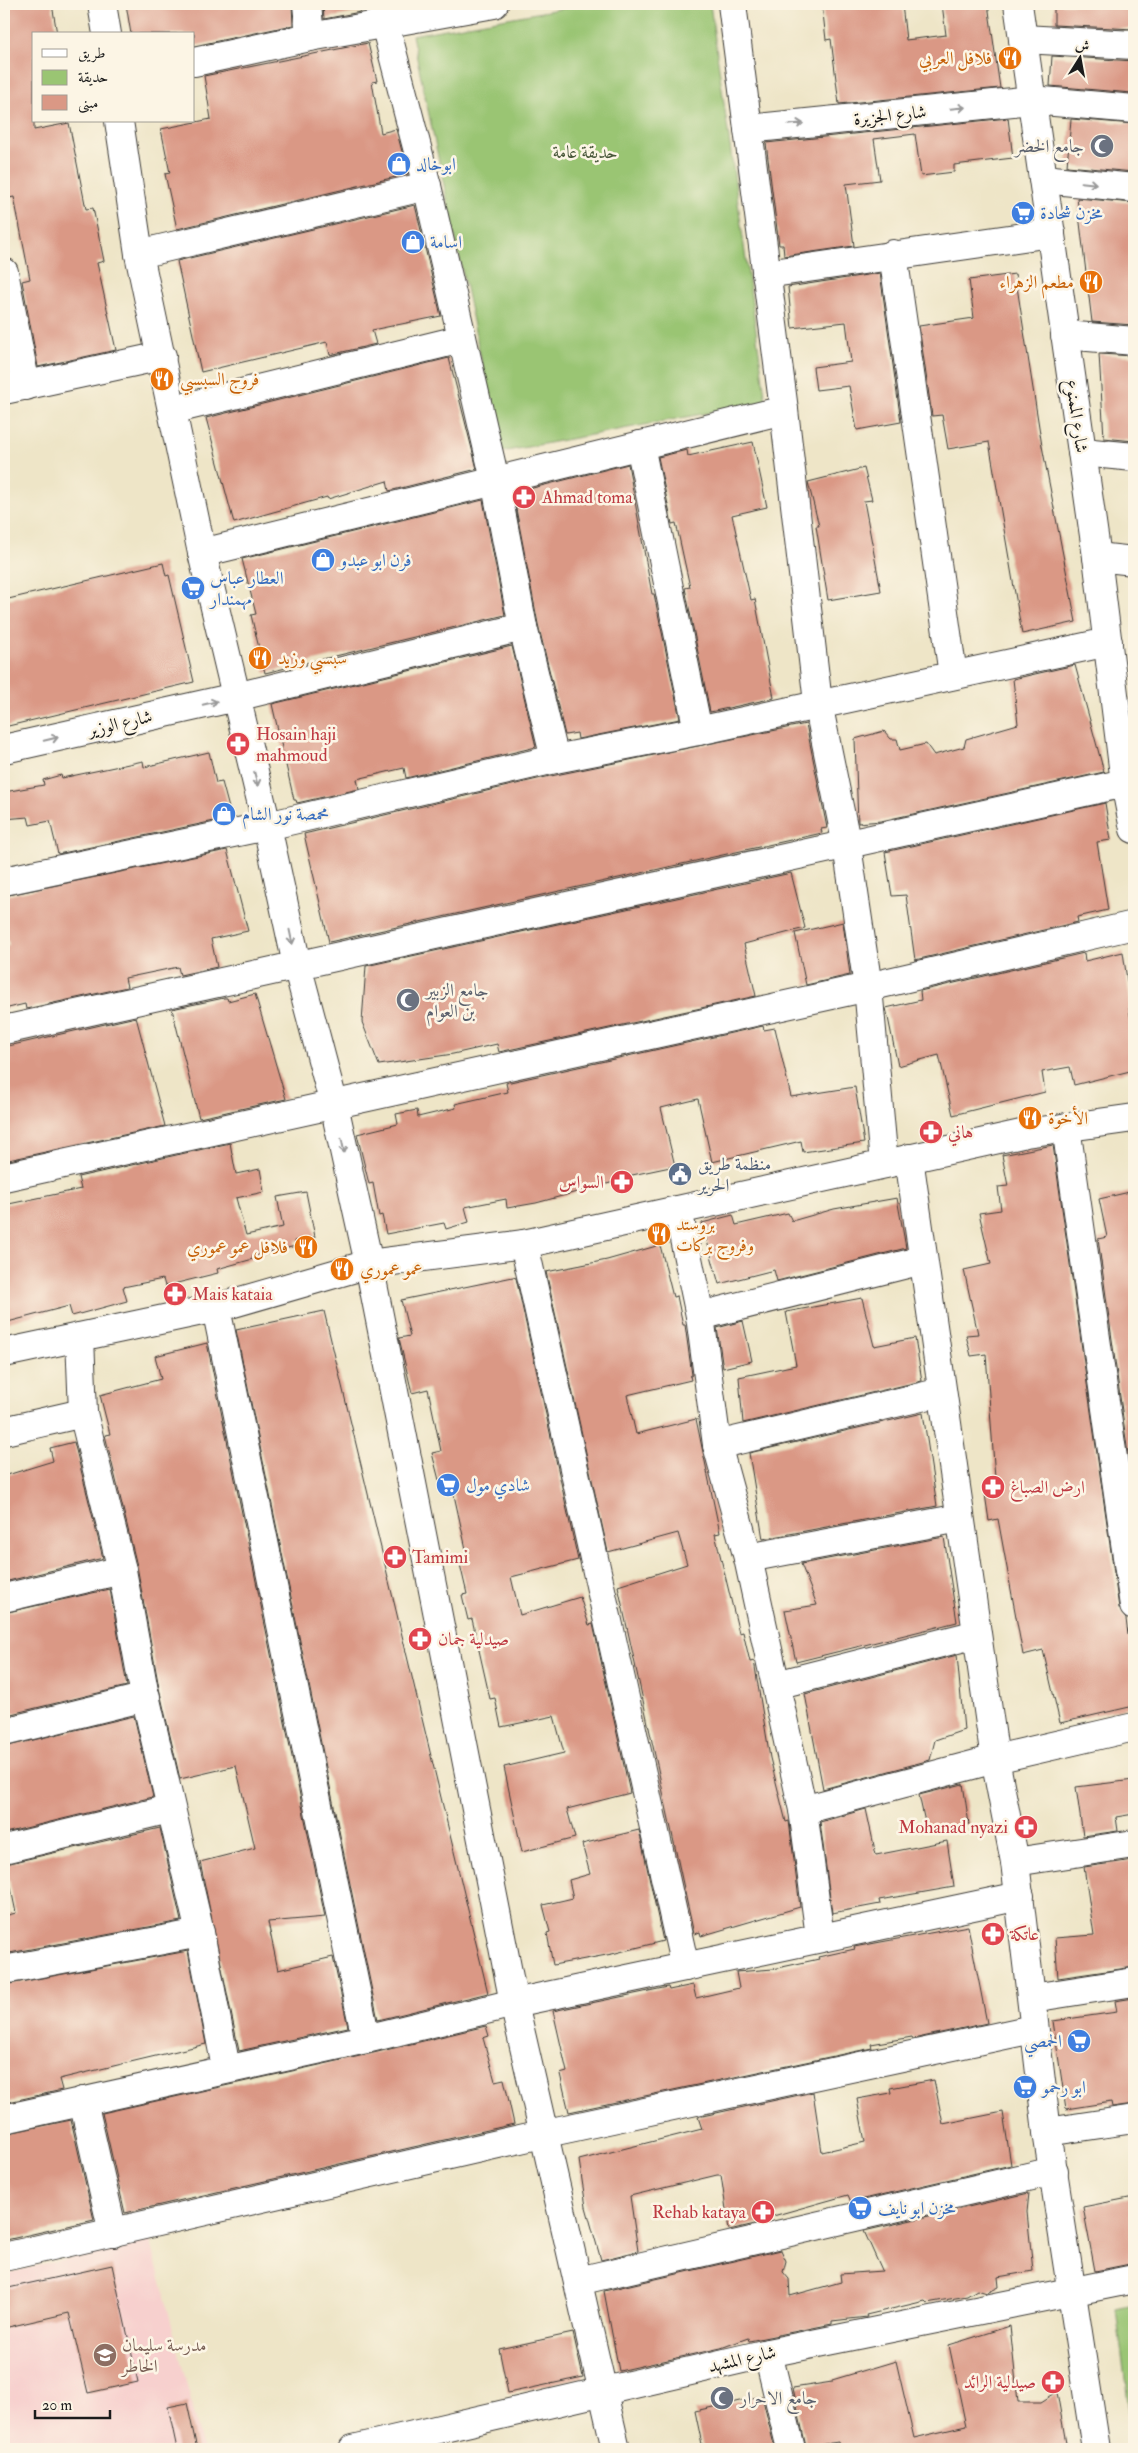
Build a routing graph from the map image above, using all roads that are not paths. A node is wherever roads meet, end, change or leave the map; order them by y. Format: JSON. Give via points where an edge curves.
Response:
{"nodes":[{"id":1,"x":102,"y":4,"type":"edge"},
{"id":2,"x":307,"y":4,"type":"edge"},
{"id":3,"x":494,"y":4,"type":"edge"},
{"id":4,"x":732,"y":4,"type":"edge"},
{"id":5,"x":1018,"y":4,"type":"edge"},
{"id":6,"x":426,"y":10,"type":"edge"},
{"id":7,"x":385,"y":24,"type":"junction"},
{"id":8,"x":107,"y":32,"type":"edge"},
{"id":9,"x":310,"y":37,"type":"junction"},
{"id":10,"x":1023,"y":39,"type":"junction"},
{"id":11,"x":1134,"y":45,"type":"edge"},
{"id":12,"x":195,"y":62,"type":"edge"},
{"id":13,"x":1032,"y":100,"type":"junction"},
{"id":14,"x":1134,"y":109,"type":"edge"},
{"id":15,"x":119,"y":122,"type":"edge"},
{"id":16,"x":748,"y":129,"type":"junction"},
{"id":17,"x":1043,"y":179,"type":"junction"},
{"id":18,"x":427,"y":186,"type":"junction"},
{"id":19,"x":1134,"y":188,"type":"edge"},
{"id":20,"x":1051,"y":233,"type":"junction"},
{"id":21,"x":138,"y":254,"type":"junction"},
{"id":22,"x":894,"y":254,"type":"junction"},
{"id":23,"x":4,"y":272,"type":"edge"},
{"id":24,"x":766,"y":274,"type":"junction"},
{"id":25,"x":1065,"y":335,"type":"junction"},
{"id":26,"x":462,"y":339,"type":"junction"},
{"id":27,"x":1134,"y":341,"type":"edge"},
{"id":28,"x":162,"y":356,"type":"junction"},
{"id":29,"x":15,"y":388,"type":"edge"},
{"id":30,"x":172,"y":410,"type":"junction"},
{"id":31,"x":784,"y":410,"type":"junction"},
{"id":32,"x":640,"y":445,"type":"junction"},
{"id":33,"x":1082,"y":452,"type":"junction"},
{"id":34,"x":1134,"y":457,"type":"edge"},
{"id":35,"x":495,"y":480,"type":"junction"},
{"id":36,"x":202,"y":553,"type":"junction"},
{"id":37,"x":1097,"y":557,"type":"junction"},
{"id":38,"x":1134,"y":561,"type":"edge"},
{"id":39,"x":524,"y":627,"type":"junction"},
{"id":40,"x":1108,"y":642,"type":"junction"},
{"id":41,"x":953,"y":675,"type":"junction"},
{"id":42,"x":236,"y":698,"type":"junction"},
{"id":43,"x":818,"y":703,"type":"junction"},
{"id":44,"x":698,"y":731,"type":"junction"},
{"id":45,"x":4,"y":749,"type":"edge"},
{"id":46,"x":554,"y":759,"type":"junction"},
{"id":47,"x":1125,"y":783,"type":"junction"},
{"id":48,"x":267,"y":826,"type":"junction"},
{"id":49,"x":1134,"y":829,"type":"edge"},
{"id":50,"x":847,"y":846,"type":"junction"},
{"id":51,"x":4,"y":882,"type":"edge"},
{"id":52,"x":1134,"y":925,"type":"edge"},
{"id":53,"x":297,"y":965,"type":"junction"},
{"id":54,"x":868,"y":987,"type":"junction"},
{"id":55,"x":4,"y":1030,"type":"edge"},
{"id":56,"x":334,"y":1105,"type":"junction"},
{"id":57,"x":1134,"y":1118,"type":"edge"},
{"id":58,"x":1066,"y":1127,"type":"junction"},
{"id":59,"x":896,"y":1161,"type":"junction"},
{"id":60,"x":4,"y":1178,"type":"edge"},
{"id":61,"x":678,"y":1210,"type":"junction"},
{"id":62,"x":524,"y":1244,"type":"junction"},
{"id":63,"x":923,"y":1260,"type":"junction"},
{"id":64,"x":369,"y":1264,"type":"junction"},
{"id":65,"x":216,"y":1308,"type":"junction"},
{"id":66,"x":700,"y":1316,"type":"junction"},
{"id":67,"x":80,"y":1337,"type":"junction"},
{"id":68,"x":4,"y":1354,"type":"edge"},
{"id":69,"x":942,"y":1392,"type":"junction"},
{"id":70,"x":84,"y":1414,"type":"junction"},
{"id":71,"x":4,"y":1431,"type":"edge"},
{"id":72,"x":717,"y":1445,"type":"junction"},
{"id":73,"x":960,"y":1518,"type":"junction"},
{"id":74,"x":748,"y":1558,"type":"junction"},
{"id":75,"x":122,"y":1570,"type":"junction"},
{"id":76,"x":4,"y":1598,"type":"edge"},
{"id":77,"x":1134,"y":1606,"type":"edge"},
{"id":78,"x":977,"y":1634,"type":"junction"},
{"id":79,"x":776,"y":1685,"type":"junction"},
{"id":80,"x":146,"y":1697,"type":"junction"},
{"id":81,"x":1134,"y":1727,"type":"edge"},
{"id":82,"x":4,"y":1732,"type":"edge"},
{"id":83,"x":995,"y":1759,"type":"junction"},
{"id":84,"x":170,"y":1809,"type":"junction"},
{"id":85,"x":803,"y":1810,"type":"junction"},
{"id":86,"x":1134,"y":1844,"type":"edge"},
{"id":87,"x":4,"y":1848,"type":"edge"},
{"id":88,"x":1015,"y":1862,"type":"junction"},
{"id":89,"x":1020,"y":1896,"type":"junction"},
{"id":90,"x":200,"y":1934,"type":"junction"},
{"id":91,"x":820,"y":1937,"type":"junction"},
{"id":92,"x":685,"y":1967,"type":"junction"},
{"id":93,"x":4,"y":1970,"type":"edge"},
{"id":94,"x":1134,"y":1982,"type":"edge"},
{"id":95,"x":1032,"y":1998,"type":"junction"},
{"id":96,"x":514,"y":2003,"type":"junction"},
{"id":97,"x":1033,"y":2029,"type":"junction"},
{"id":98,"x":366,"y":2039,"type":"junction"},
{"id":99,"x":226,"y":2068,"type":"junction"},
{"id":100,"x":83,"y":2101,"type":"junction"},
{"id":101,"x":4,"y":2119,"type":"edge"},
{"id":102,"x":1134,"y":2119,"type":"edge"},
{"id":103,"x":1047,"y":2132,"type":"junction"},
{"id":104,"x":542,"y":2134,"type":"junction"},
{"id":105,"x":1054,"y":2171,"type":"junction"},
{"id":106,"x":113,"y":2233,"type":"junction"},
{"id":107,"x":4,"y":2258,"type":"edge"},
{"id":108,"x":1134,"y":2279,"type":"edge"},
{"id":109,"x":578,"y":2281,"type":"junction"},
{"id":110,"x":1072,"y":2292,"type":"junction"},
{"id":111,"x":768,"y":2353,"type":"junction"},
{"id":112,"x":602,"y":2390,"type":"junction"},
{"id":113,"x":353,"y":2449,"type":"edge"},
{"id":114,"x":616,"y":2449,"type":"edge"},
{"id":115,"x":791,"y":2449,"type":"edge"},
{"id":116,"x":1096,"y":2449,"type":"edge"}],
"edges":[{"from":1,"to":8,"type":"street"},
{"from":2,"to":9,"type":"street"},
{"from":3,"to":6,"type":"street"},
{"from":4,"to":16,"type":"street"},
{"from":5,"to":10,"type":"street","name":"شارع الممنوع"},
{"from":6,"to":7,"type":"street"},
{"from":7,"to":9,"type":"street"},
{"from":7,"to":18,"type":"street"},
{"from":9,"to":12,"type":"street"},
{"from":10,"to":11,"type":"street"},
{"from":10,"to":13,"type":"street","name":"شارع الممنوع"},
{"from":13,"to":14,"type":"street","name":"شارع الجزيرة"},
{"from":16,"to":13,"type":"street","name":"شارع الجزيرة","one_way":true},
{"from":13,"to":17,"type":"street","name":"شارع الممنوع"},
{"from":15,"to":21,"type":"street"},
{"from":16,"to":24,"type":"street"},
{"from":17,"to":19,"type":"street","one_way":true},
{"from":17,"to":20,"type":"street","name":"شارع الممنوع"},
{"from":18,"to":21,"type":"street"},
{"from":18,"to":26,"type":"street"},
{"from":20,"to":22,"type":"street"},
{"from":20,"to":25,"type":"street","name":"شارع الممنوع"},
{"from":21,"to":28,"type":"street"},
{"from":22,"to":24,"type":"street"},
{"from":22,"to":41,"type":"street"},
{"from":23,"to":29,"type":"street"},
{"from":24,"to":31,"type":"street"},
{"from":25,"to":27,"type":"street"},
{"from":25,"to":33,"type":"street","name":"شارع الممنوع"},
{"from":26,"to":30,"type":"street"},
{"from":26,"to":35,"type":"street"},
{"from":28,"to":29,"type":"street"},
{"from":28,"to":30,"type":"street"},
{"from":30,"to":36,"type":"street"},
{"from":31,"to":32,"type":"street"},
{"from":31,"to":43,"type":"street"},
{"from":32,"to":35,"type":"street"},
{"from":32,"to":44,"type":"street"},
{"from":33,"to":34,"type":"street"},
{"from":33,"to":37,"type":"street","name":"شارع الممنوع"},
{"from":35,"to":36,"type":"street"},
{"from":35,"to":39,"type":"street"},
{"from":36,"to":42,"type":"street"},
{"from":37,"to":38,"type":"street"},
{"from":37,"to":40,"type":"street","name":"شارع الممنوع"},
{"from":39,"to":42,"type":"street","name":"شارع الوزير"},
{"from":39,"to":46,"type":"street"},
{"from":40,"to":41,"type":"street"},
{"from":40,"to":47,"type":"street","name":"شارع الممنوع"},
{"from":41,"to":43,"type":"street"},
{"from":45,"to":42,"type":"street","name":"شارع الوزير","one_way":true},
{"from":42,"to":48,"type":"street","one_way":true},
{"from":43,"to":44,"type":"street"},
{"from":43,"to":50,"type":"street"},
{"from":44,"to":46,"type":"street"},
{"from":46,"to":48,"type":"street"},
{"from":47,"to":49,"type":"street","name":"شارع الممنوع"},
{"from":47,"to":50,"type":"street"},
{"from":48,"to":51,"type":"street"},
{"from":48,"to":53,"type":"street","one_way":true},
{"from":50,"to":53,"type":"street"},
{"from":50,"to":54,"type":"street"},
{"from":52,"to":54,"type":"street"},
{"from":53,"to":55,"type":"street"},
{"from":53,"to":56,"type":"street"},
{"from":54,"to":56,"type":"street"},
{"from":54,"to":59,"type":"street"},
{"from":56,"to":60,"type":"street"},
{"from":56,"to":64,"type":"street","one_way":true},
{"from":57,"to":58,"type":"street"},
{"from":58,"to":59,"type":"street"},
{"from":58,"to":77,"type":"street"},
{"from":59,"to":61,"type":"street"},
{"from":59,"to":63,"type":"street"},
{"from":61,"to":62,"type":"street"},
{"from":61,"to":66,"type":"street"},
{"from":62,"to":64,"type":"street"},
{"from":62,"to":92,"type":"street"},
{"from":63,"to":66,"type":"street"},
{"from":63,"to":69,"type":"street"},
{"from":64,"to":65,"type":"street"},
{"from":64,"to":96,"type":"street"},
{"from":65,"to":67,"type":"street"},
{"from":65,"to":98,"type":"street"},
{"from":66,"to":72,"type":"street"},
{"from":67,"to":68,"type":"street"},
{"from":67,"to":70,"type":"street"},
{"from":69,"to":72,"type":"street"},
{"from":69,"to":73,"type":"street"},
{"from":70,"to":71,"type":"street"},
{"from":70,"to":75,"type":"street"},
{"from":72,"to":74,"type":"street"},
{"from":73,"to":74,"type":"street"},
{"from":73,"to":78,"type":"street"},
{"from":74,"to":79,"type":"street"},
{"from":75,"to":76,"type":"street"},
{"from":75,"to":80,"type":"street"},
{"from":78,"to":79,"type":"street"},
{"from":78,"to":83,"type":"street"},
{"from":79,"to":85,"type":"street"},
{"from":80,"to":82,"type":"street"},
{"from":80,"to":84,"type":"street"},
{"from":81,"to":83,"type":"street"},
{"from":83,"to":85,"type":"street"},
{"from":83,"to":88,"type":"street"},
{"from":84,"to":87,"type":"street"},
{"from":84,"to":90,"type":"street"},
{"from":85,"to":91,"type":"street"},
{"from":86,"to":88,"type":"street"},
{"from":88,"to":89,"type":"street"},
{"from":89,"to":91,"type":"street"},
{"from":89,"to":95,"type":"street"},
{"from":90,"to":93,"type":"street"},
{"from":90,"to":99,"type":"street"},
{"from":91,"to":92,"type":"street"},
{"from":92,"to":96,"type":"street"},
{"from":94,"to":95,"type":"street"},
{"from":95,"to":97,"type":"street"},
{"from":96,"to":98,"type":"street"},
{"from":96,"to":104,"type":"street"},
{"from":97,"to":103,"type":"street"},
{"from":97,"to":104,"type":"street"},
{"from":98,"to":99,"type":"street"},
{"from":99,"to":100,"type":"street"},
{"from":100,"to":101,"type":"street"},
{"from":100,"to":106,"type":"street"},
{"from":102,"to":103,"type":"street"},
{"from":103,"to":105,"type":"street"},
{"from":104,"to":106,"type":"street"},
{"from":104,"to":109,"type":"street"},
{"from":105,"to":109,"type":"street"},
{"from":105,"to":110,"type":"street"},
{"from":106,"to":107,"type":"street"},
{"from":108,"to":110,"type":"street","name":"شارع المشهد"},
{"from":109,"to":112,"type":"street"},
{"from":110,"to":111,"type":"street","name":"شارع المشهد"},
{"from":110,"to":116,"type":"street"},
{"from":111,"to":112,"type":"street","name":"شارع المشهد"},
{"from":111,"to":115,"type":"street"},
{"from":112,"to":113,"type":"street","name":"شارع المشهد"},
{"from":112,"to":114,"type":"street"}]}
